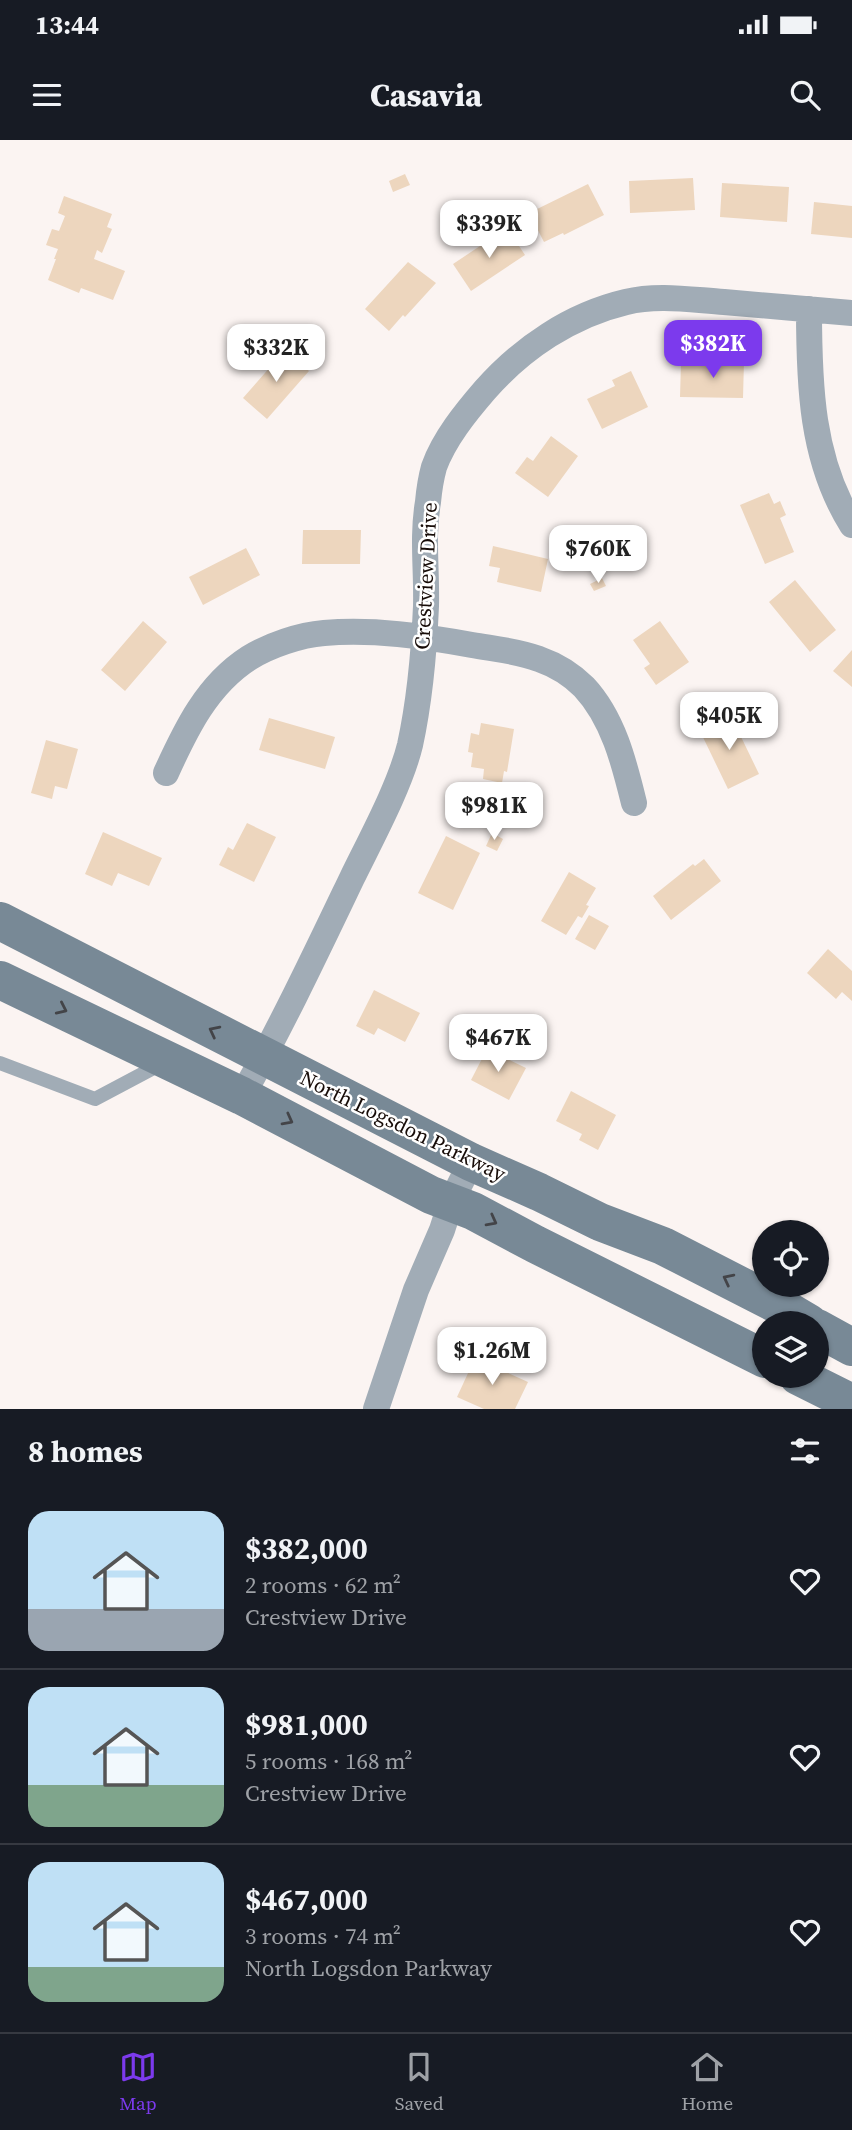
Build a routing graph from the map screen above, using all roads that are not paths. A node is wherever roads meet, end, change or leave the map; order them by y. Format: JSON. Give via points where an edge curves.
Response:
{"nodes":[{"id":1,"x":809,"y":309,"type":"junction"},
{"id":2,"x":852,"y":313,"type":"edge"},
{"id":3,"x":852,"y":525,"type":"edge"},
{"id":4,"x":423,"y":636,"type":"junction"},
{"id":5,"x":166,"y":773,"type":"dead end"},
{"id":6,"x":634,"y":803,"type":"dead end"},
{"id":7,"x":0,"y":921,"type":"edge"},
{"id":8,"x":0,"y":980,"type":"edge"},
{"id":9,"x":264,"y":1057,"type":"junction"},
{"id":10,"x":168,"y":1060,"type":"junction"},
{"id":11,"x":0,"y":1063,"type":"edge"},
{"id":12,"x":242,"y":1096,"type":"junction"},
{"id":13,"x":471,"y":1162,"type":"junction"},
{"id":14,"x":451,"y":1202,"type":"junction"},
{"id":15,"x":789,"y":1311,"type":"edge"},
{"id":16,"x":829,"y":1335,"type":"edge"},
{"id":17,"x":852,"y":1347,"type":"edge"},
{"id":18,"x":752,"y":1352,"type":"edge"},
{"id":19,"x":822,"y":1388,"type":"edge"},
{"id":20,"x":852,"y":1403,"type":"edge"},
{"id":21,"x":376,"y":1409,"type":"edge"}],
"edges":[{"from":1,"to":2,"type":"street","name":"Crestview Drive"},
{"from":1,"to":3,"type":"street","via":[[812,401],[822,458]]},
{"from":1,"to":4,"type":"street","name":"Crestview Drive","via":[[663,297],[626,302],[555,330],[523,351],[471,406],[434,468],[424,539]]},
{"from":4,"to":5,"type":"street","via":[[322,633],[252,656],[215,688],[187,727]]},
{"from":4,"to":6,"type":"street","via":[[542,660],[582,685],[609,725]]},
{"from":4,"to":9,"type":"street","name":"Crestview Drive","via":[[416,713],[397,782]]},
{"from":9,"to":7,"type":"main road","name":"North Logsdon Parkway","one_way":true},
{"from":8,"to":10,"type":"main road","one_way":true},
{"from":9,"to":12,"type":"street","name":"Crestview Drive"},
{"from":9,"to":13,"type":"main road","name":"North Logsdon Parkway"},
{"from":10,"to":11,"type":"lane","via":[[95,1099]]},
{"from":10,"to":12,"type":"main road"},
{"from":12,"to":14,"type":"main road","one_way":true},
{"from":13,"to":14,"type":"street"},
{"from":15,"to":13,"type":"main road","name":"North Logsdon Parkway","one_way":true,"via":[[663,1246]]},
{"from":14,"to":18,"type":"main road","one_way":true},
{"from":14,"to":21,"type":"street"},
{"from":16,"to":17,"type":"main road"},
{"from":19,"to":20,"type":"main road"}]}
